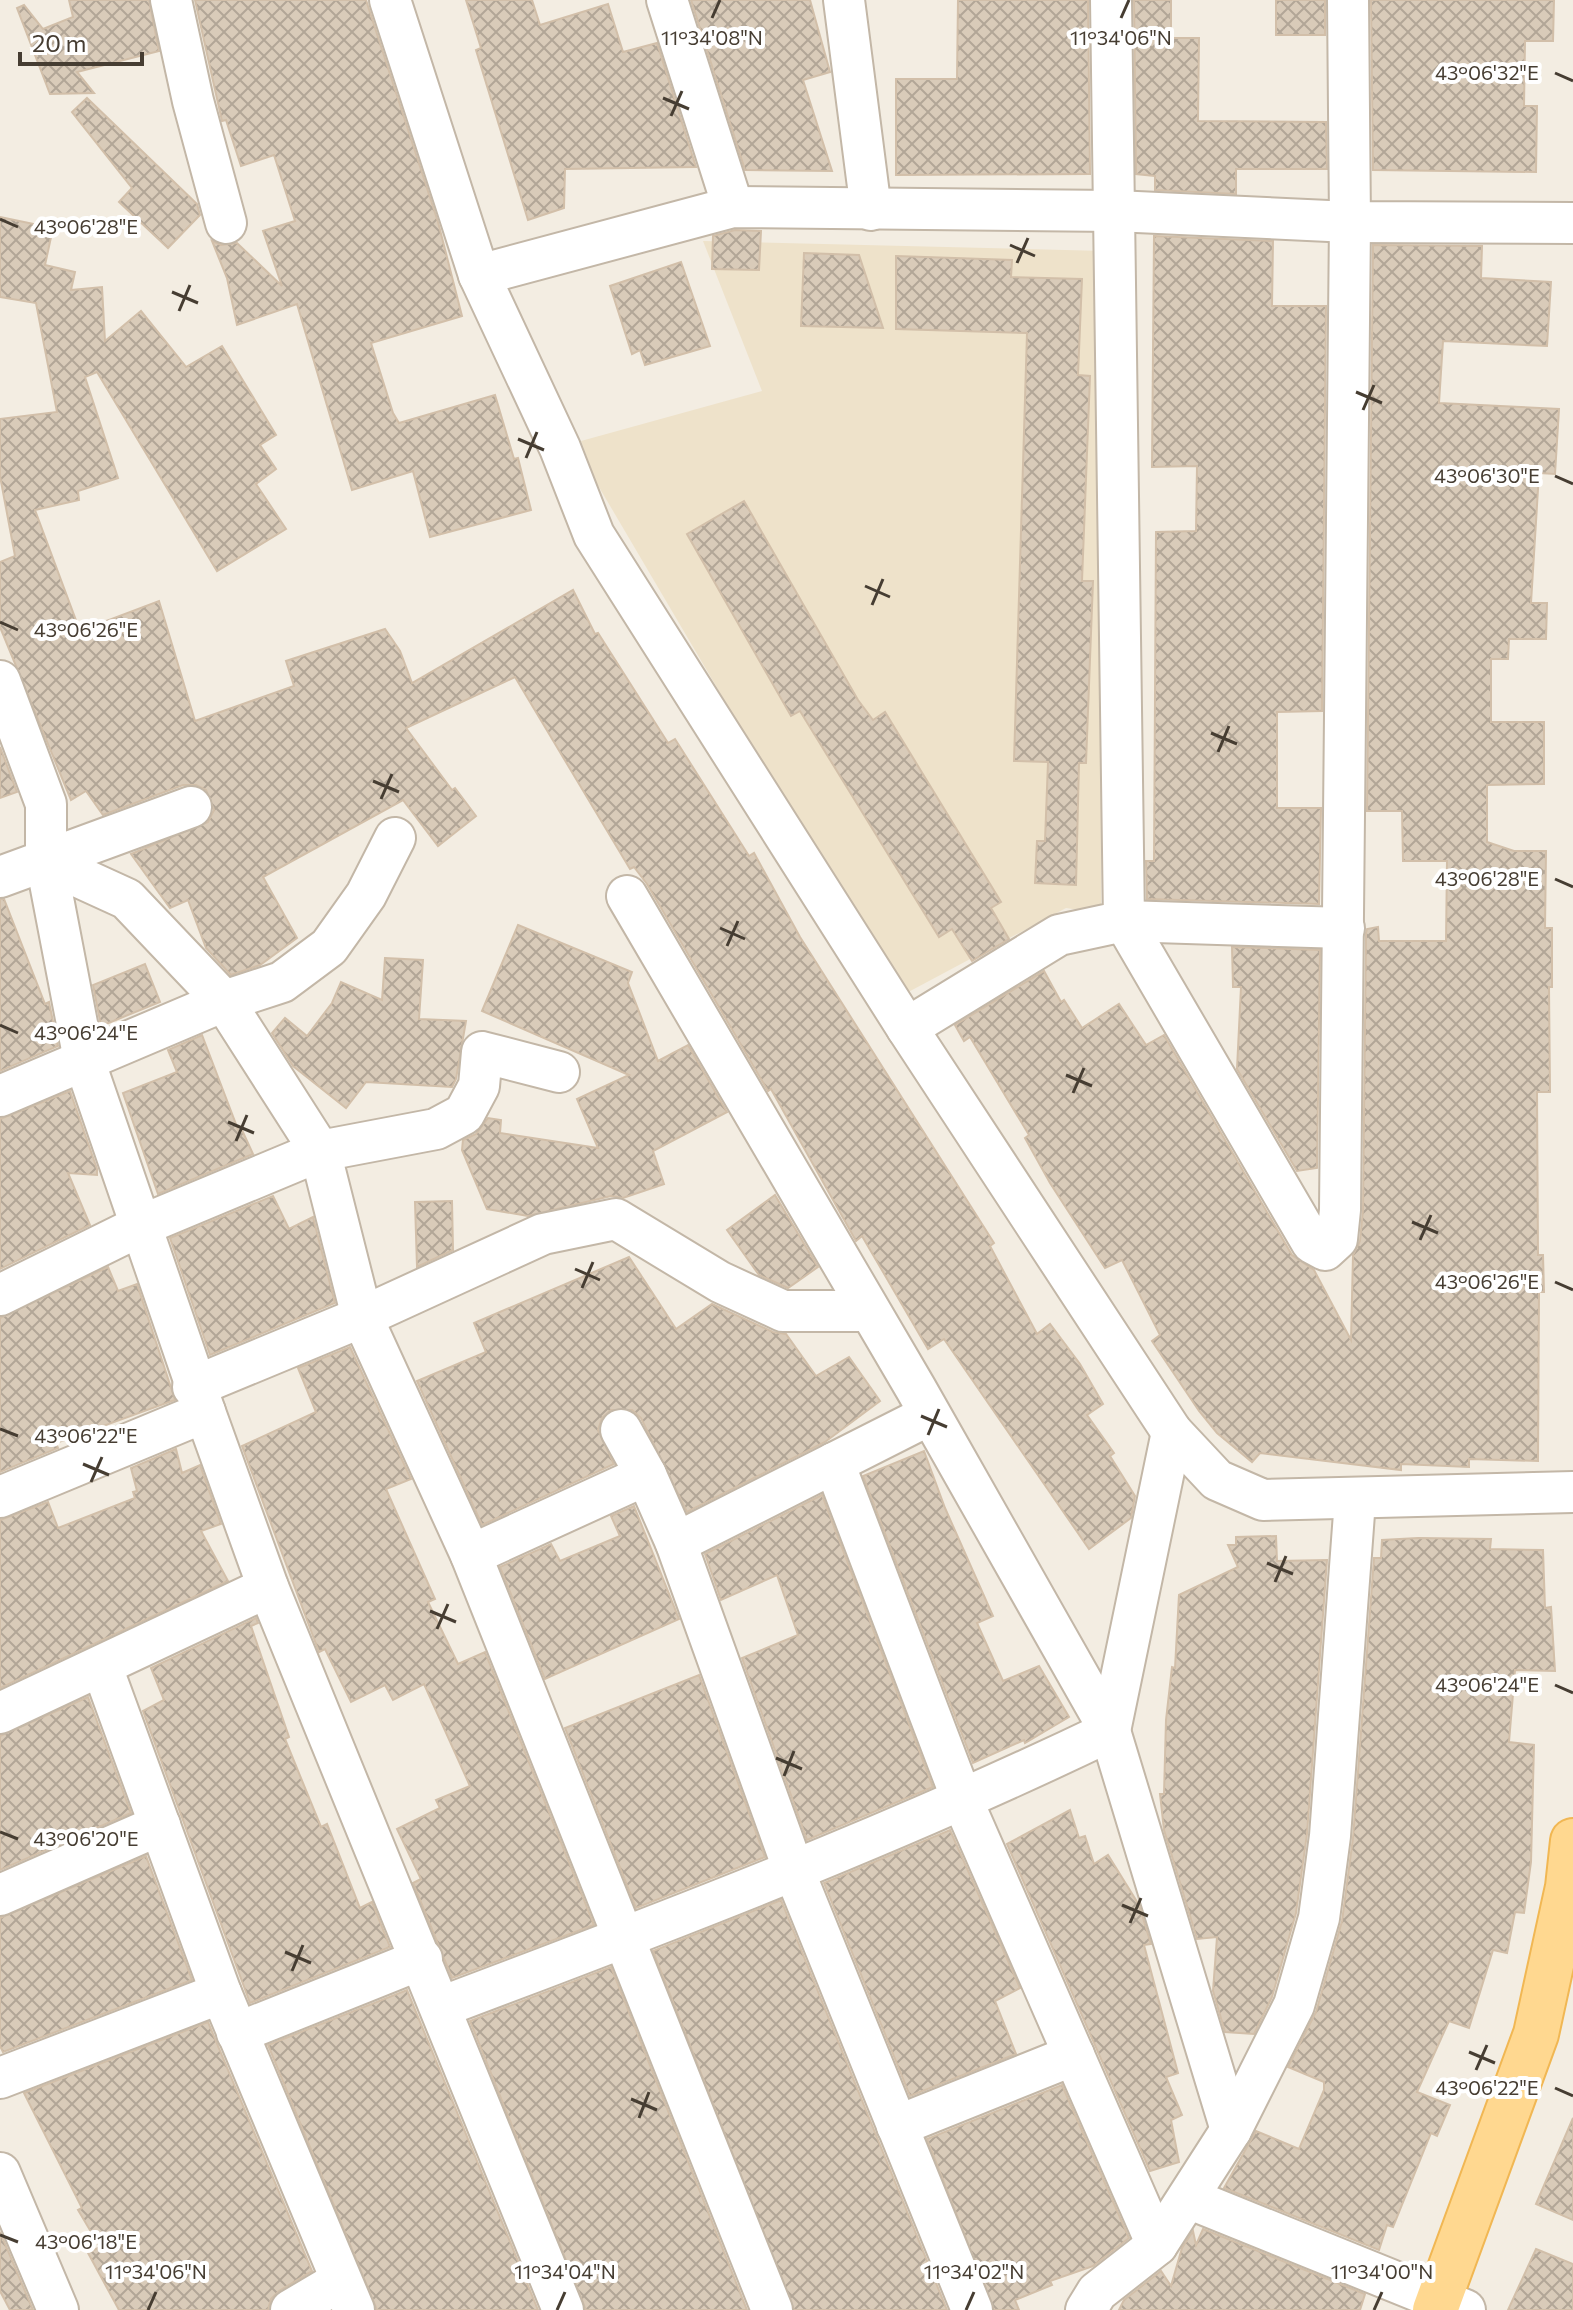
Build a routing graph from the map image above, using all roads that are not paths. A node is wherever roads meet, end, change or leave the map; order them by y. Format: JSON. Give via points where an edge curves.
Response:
{"nodes":[{"id":1,"x":171,"y":0,"type":"edge"},
{"id":2,"x":390,"y":0,"type":"edge"},
{"id":3,"x":667,"y":0,"type":"edge"},
{"id":4,"x":844,"y":0,"type":"edge"},
{"id":5,"x":1111,"y":0,"type":"edge"},
{"id":6,"x":1348,"y":0,"type":"edge"},
{"id":7,"x":733,"y":207,"type":"junction"},
{"id":8,"x":871,"y":210,"type":"junction"},
{"id":9,"x":1115,"y":211,"type":"junction"},
{"id":10,"x":1350,"y":222,"type":"junction"},
{"id":11,"x":226,"y":223,"type":"dead end"},
{"id":12,"x":1573,"y":223,"type":"edge"},
{"id":13,"x":479,"y":275,"type":"junction"},
{"id":14,"x":0,"y":681,"type":"edge"},
{"id":15,"x":191,"y":807,"type":"dead end"},
{"id":16,"x":395,"y":838,"type":"dead end"},
{"id":17,"x":46,"y":862,"type":"junction"},
{"id":18,"x":0,"y":877,"type":"edge"},
{"id":19,"x":627,"y":896,"type":"dead end"},
{"id":20,"x":1124,"y":921,"type":"junction"},
{"id":21,"x":1344,"y":928,"type":"junction"},
{"id":22,"x":224,"y":1001,"type":"junction"},
{"id":23,"x":907,"y":1028,"type":"junction"},
{"id":24,"x":84,"y":1060,"type":"junction"},
{"id":25,"x":559,"y":1072,"type":"dead end"},
{"id":26,"x":0,"y":1096,"type":"edge"},
{"id":27,"x":320,"y":1151,"type":"junction"},
{"id":28,"x":140,"y":1226,"type":"junction"},
{"id":29,"x":0,"y":1295,"type":"edge"},
{"id":30,"x":868,"y":1311,"type":"junction"},
{"id":31,"x":362,"y":1317,"type":"junction"},
{"id":32,"x":199,"y":1399,"type":"junction"},
{"id":33,"x":929,"y":1415,"type":"junction"},
{"id":34,"x":621,"y":1430,"type":"dead end"},
{"id":35,"x":1172,"y":1432,"type":"junction"},
{"id":36,"x":834,"y":1463,"type":"junction"},
{"id":37,"x":646,"y":1475,"type":"junction"},
{"id":38,"x":1573,"y":1492,"type":"edge"},
{"id":39,"x":0,"y":1497,"type":"edge"},
{"id":40,"x":1355,"y":1500,"type":"junction"},
{"id":41,"x":676,"y":1543,"type":"junction"},
{"id":42,"x":471,"y":1555,"type":"junction"},
{"id":43,"x":268,"y":1587,"type":"junction"},
{"id":44,"x":102,"y":1667,"type":"junction"},
{"id":45,"x":0,"y":1713,"type":"edge"},
{"id":46,"x":1110,"y":1731,"type":"junction"},
{"id":47,"x":963,"y":1802,"type":"junction"},
{"id":48,"x":160,"y":1825,"type":"junction"},
{"id":49,"x":1573,"y":1841,"type":"edge"},
{"id":50,"x":794,"y":1871,"type":"junction"},
{"id":51,"x":0,"y":1895,"type":"edge"},
{"id":52,"x":622,"y":1939,"type":"junction"},
{"id":53,"x":422,"y":1959,"type":"junction"},
{"id":54,"x":221,"y":1993,"type":"junction"},
{"id":55,"x":441,"y":2007,"type":"junction"},
{"id":56,"x":237,"y":2033,"type":"junction"},
{"id":57,"x":1074,"y":2055,"type":"junction"},
{"id":58,"x":0,"y":2078,"type":"edge"},
{"id":59,"x":897,"y":2126,"type":"junction"},
{"id":60,"x":1231,"y":2130,"type":"junction"},
{"id":61,"x":0,"y":2173,"type":"edge"},
{"id":62,"x":1188,"y":2198,"type":"junction"},
{"id":63,"x":1157,"y":2245,"type":"junction"},
{"id":64,"x":347,"y":2295,"type":"edge"},
{"id":65,"x":1446,"y":2307,"type":"edge"},
{"id":66,"x":58,"y":2310,"type":"edge"},
{"id":67,"x":291,"y":2310,"type":"edge"},
{"id":68,"x":563,"y":2310,"type":"edge"},
{"id":69,"x":772,"y":2310,"type":"edge"},
{"id":70,"x":972,"y":2310,"type":"edge"},
{"id":71,"x":1086,"y":2310,"type":"edge"}],
"edges":[{"from":1,"to":11,"type":"street"},
{"from":2,"to":13,"type":"street"},
{"from":3,"to":7,"type":"street"},
{"from":4,"to":8,"type":"street"},
{"from":5,"to":9,"type":"street"},
{"from":6,"to":10,"type":"street"},
{"from":7,"to":8,"type":"street"},
{"from":7,"to":13,"type":"street"},
{"from":8,"to":9,"type":"street"},
{"from":9,"to":10,"type":"street"},
{"from":9,"to":20,"type":"street"},
{"from":10,"to":12,"type":"street"},
{"from":10,"to":21,"type":"street"},
{"from":13,"to":23,"type":"street","via":[[560,448],[594,535]]},
{"from":14,"to":17,"type":"street","via":[[46,804]]},
{"from":15,"to":17,"type":"street"},
{"from":16,"to":22,"type":"street","via":[[366,895],[329,947],[282,982]]},
{"from":17,"to":18,"type":"street"},
{"from":17,"to":22,"type":"street","via":[[127,899]]},
{"from":17,"to":24,"type":"street"},
{"from":19,"to":30,"type":"street"},
{"from":20,"to":21,"type":"street"},
{"from":20,"to":21,"type":"street","via":[[1312,1243],[1325,1250],[1337,1239],[1340,1210]]},
{"from":20,"to":23,"type":"street","via":[[1059,935]]},
{"from":22,"to":24,"type":"street"},
{"from":22,"to":27,"type":"street"},
{"from":23,"to":35,"type":"street"},
{"from":24,"to":26,"type":"street"},
{"from":24,"to":28,"type":"street"},
{"from":25,"to":27,"type":"street","via":[[482,1052],[479,1086],[464,1114],[436,1129]]},
{"from":27,"to":28,"type":"street"},
{"from":27,"to":31,"type":"street"},
{"from":28,"to":29,"type":"street"},
{"from":28,"to":32,"type":"street"},
{"from":30,"to":31,"type":"street","via":[[783,1311],[720,1282],[616,1219],[543,1234]]},
{"from":30,"to":33,"type":"street"},
{"from":31,"to":32,"type":"street"},
{"from":31,"to":42,"type":"street"},
{"from":32,"to":39,"type":"street"},
{"from":32,"to":43,"type":"street"},
{"from":33,"to":36,"type":"street"},
{"from":33,"to":46,"type":"street"},
{"from":34,"to":37,"type":"street"},
{"from":35,"to":40,"type":"street","via":[[1217,1480],[1263,1500]]},
{"from":35,"to":46,"type":"street"},
{"from":36,"to":41,"type":"street"},
{"from":36,"to":47,"type":"street"},
{"from":37,"to":41,"type":"street"},
{"from":37,"to":42,"type":"street"},
{"from":38,"to":40,"type":"street"},
{"from":40,"to":60,"type":"street","via":[[1319,1918],[1294,2005]]},
{"from":41,"to":50,"type":"street"},
{"from":42,"to":52,"type":"street"},
{"from":43,"to":44,"type":"street"},
{"from":43,"to":53,"type":"street"},
{"from":44,"to":45,"type":"street"},
{"from":44,"to":48,"type":"street"},
{"from":46,"to":47,"type":"street"},
{"from":46,"to":60,"type":"street"},
{"from":47,"to":50,"type":"street"},
{"from":47,"to":57,"type":"street"},
{"from":48,"to":51,"type":"street"},
{"from":48,"to":54,"type":"street"},
{"from":49,"to":65,"type":"main road","via":[[1536,2034]]},
{"from":50,"to":52,"type":"street"},
{"from":50,"to":59,"type":"street"},
{"from":52,"to":55,"type":"street"},
{"from":52,"to":69,"type":"street"},
{"from":53,"to":55,"type":"street"},
{"from":53,"to":56,"type":"street"},
{"from":54,"to":56,"type":"street"},
{"from":54,"to":58,"type":"street"},
{"from":55,"to":68,"type":"street"},
{"from":56,"to":64,"type":"street"},
{"from":57,"to":59,"type":"street"},
{"from":57,"to":63,"type":"street"},
{"from":59,"to":70,"type":"street"},
{"from":60,"to":62,"type":"street"},
{"from":61,"to":66,"type":"street"},
{"from":62,"to":63,"type":"street"},
{"from":62,"to":65,"type":"street"},
{"from":63,"to":71,"type":"street","via":[[1097,2292]]},
{"from":64,"to":67,"type":"street"}]}
